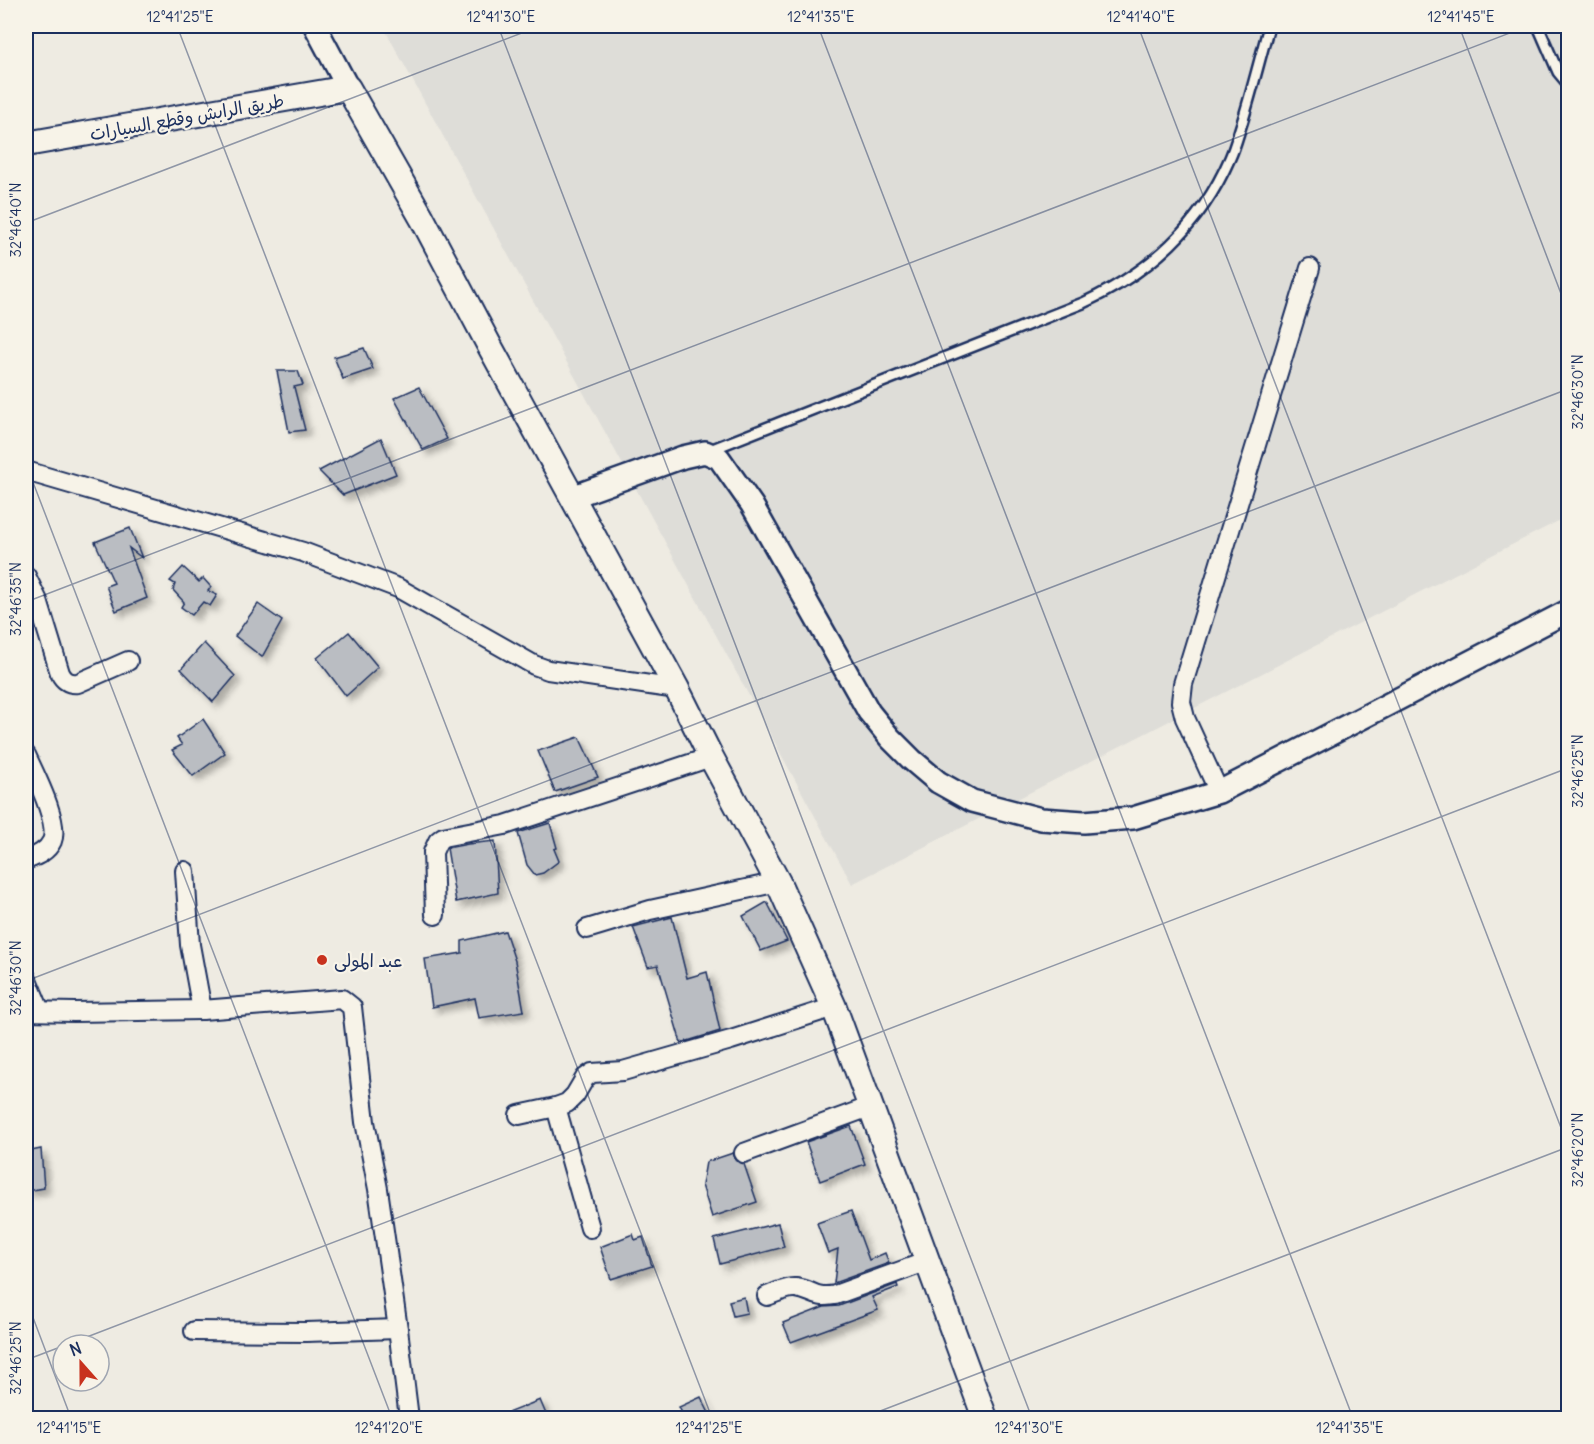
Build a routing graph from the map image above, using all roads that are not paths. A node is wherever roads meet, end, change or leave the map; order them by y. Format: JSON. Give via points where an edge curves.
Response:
{"nodes":[{"id":1,"x":315,"y":26,"type":"edge"},
{"id":2,"x":1269,"y":26,"type":"edge"},
{"id":3,"x":1538,"y":26,"type":"edge"},
{"id":4,"x":1569,"y":84,"type":"edge"},
{"id":5,"x":348,"y":88,"type":"junction"},
{"id":6,"x":26,"y":144,"type":"edge"},
{"id":7,"x":1310,"y":268,"type":"dead end"},
{"id":8,"x":705,"y":452,"type":"junction"},
{"id":9,"x":26,"y":471,"type":"edge"},
{"id":10,"x":572,"y":497,"type":"junction"},
{"id":11,"x":26,"y":576,"type":"edge"},
{"id":12,"x":1569,"y":611,"type":"edge"},
{"id":13,"x":128,"y":661,"type":"dead end"},
{"id":14,"x":677,"y":689,"type":"junction"},
{"id":15,"x":26,"y":754,"type":"edge"},
{"id":16,"x":711,"y":757,"type":"junction"},
{"id":17,"x":1219,"y":792,"type":"junction"},
{"id":18,"x":26,"y":860,"type":"edge"},
{"id":19,"x":185,"y":872,"type":"dead end"},
{"id":20,"x":778,"y":882,"type":"junction"},
{"id":21,"x":435,"y":915,"type":"dead end"},
{"id":22,"x":587,"y":928,"type":"dead end"},
{"id":23,"x":26,"y":977,"type":"edge"},
{"id":24,"x":834,"y":1007,"type":"junction"},
{"id":25,"x":202,"y":1010,"type":"junction"},
{"id":26,"x":33,"y":1011,"type":"edge"},
{"id":27,"x":872,"y":1106,"type":"junction"},
{"id":28,"x":556,"y":1107,"type":"junction"},
{"id":29,"x":519,"y":1115,"type":"dead end"},
{"id":30,"x":744,"y":1153,"type":"dead end"},
{"id":31,"x":590,"y":1228,"type":"dead end"},
{"id":32,"x":928,"y":1261,"type":"junction"},
{"id":33,"x":767,"y":1296,"type":"dead end"},
{"id":34,"x":398,"y":1329,"type":"junction"},
{"id":35,"x":194,"y":1331,"type":"dead end"},
{"id":36,"x":409,"y":1419,"type":"edge"},
{"id":37,"x":985,"y":1419,"type":"edge"}],
"edges":[{"from":1,"to":5,"type":"street"},
{"from":2,"to":8,"type":"lane","via":[[1244,116],[1222,176],[1184,232],[1149,265],[1083,303]]},
{"from":3,"to":4,"type":"lane","via":[[1558,72]]},
{"from":5,"to":6,"type":"main road","name":"طريق الرابش وقطع السيارات"},
{"from":5,"to":10,"type":"main road"},
{"from":7,"to":17,"type":"street","via":[[1183,684],[1181,702],[1185,718]]},
{"from":8,"to":10,"type":"street"},
{"from":8,"to":17,"type":"street","via":[[719,458],[752,506],[869,712],[890,738],[938,782],[972,801],[1041,819],[1084,822],[1133,818]]},
{"from":9,"to":14,"type":"street","via":[[303,552],[398,588],[548,670]]},
{"from":10,"to":14,"type":"main road"},
{"from":11,"to":13,"type":"street","via":[[64,680],[78,683]]},
{"from":12,"to":17,"type":"street"},
{"from":14,"to":16,"type":"main road"},
{"from":15,"to":18,"type":"street","via":[[53,828],[48,847]]},
{"from":16,"to":20,"type":"main road"},
{"from":16,"to":21,"type":"street","via":[[505,825],[443,837],[433,852]]},
{"from":19,"to":25,"type":"street","via":[[190,945]]},
{"from":20,"to":22,"type":"street"},
{"from":20,"to":24,"type":"main road"},
{"from":23,"to":26,"type":"street"},
{"from":24,"to":27,"type":"main road"},
{"from":24,"to":28,"type":"street","via":[[623,1071],[592,1073],[571,1100]]},
{"from":25,"to":26,"type":"street"},
{"from":25,"to":34,"type":"street","via":[[342,999],[352,1007],[365,1122]]},
{"from":27,"to":30,"type":"street"},
{"from":27,"to":32,"type":"main road"},
{"from":28,"to":29,"type":"street"},
{"from":28,"to":31,"type":"street"},
{"from":32,"to":33,"type":"street","via":[[835,1295],[815,1295],[794,1287]]},
{"from":32,"to":37,"type":"main road"},
{"from":34,"to":35,"type":"street"},
{"from":34,"to":36,"type":"street"}]}
